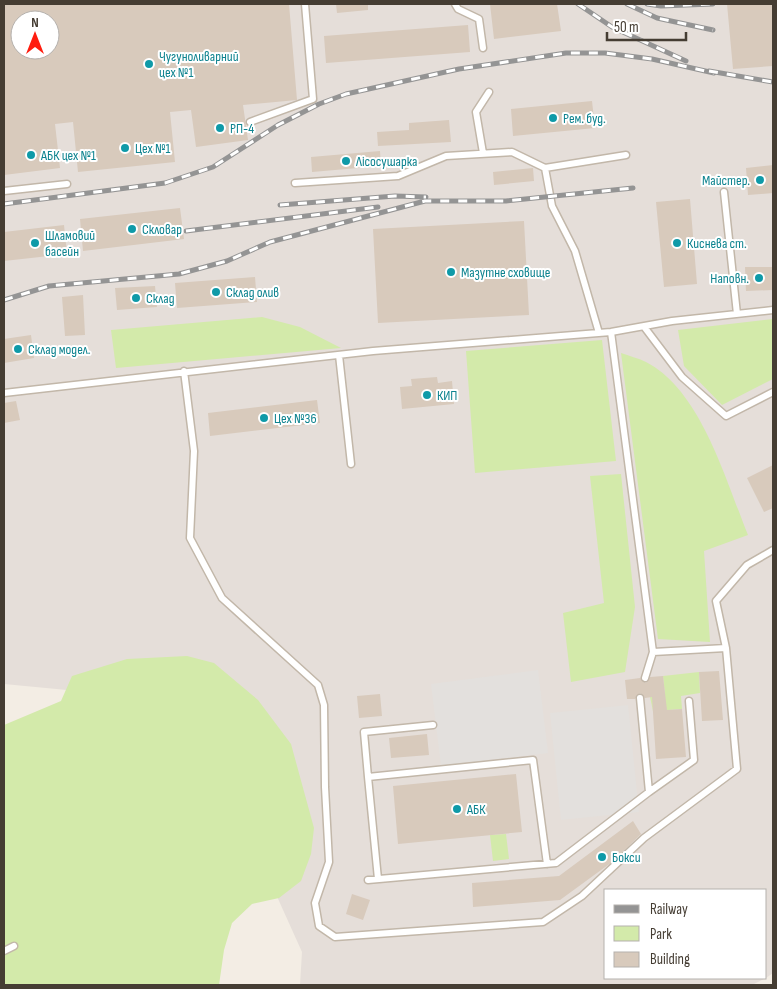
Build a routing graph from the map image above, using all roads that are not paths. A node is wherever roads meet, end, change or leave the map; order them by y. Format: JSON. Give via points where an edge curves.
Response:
{"nodes":[{"id":1,"x":305,"y":4,"type":"edge"},
{"id":2,"x":455,"y":4,"type":"edge"},
{"id":3,"x":482,"y":48,"type":"dead end"},
{"id":4,"x":489,"y":92,"type":"dead end"},
{"id":5,"x":250,"y":122,"type":"dead end"},
{"id":6,"x":483,"y":154,"type":"junction"},
{"id":7,"x":626,"y":155,"type":"dead end"},
{"id":8,"x":545,"y":168,"type":"junction"},
{"id":9,"x":295,"y":183,"type":"dead end"},
{"id":10,"x":67,"y":184,"type":"dead end"},
{"id":11,"x":4,"y":191,"type":"edge"},
{"id":12,"x":724,"y":192,"type":"dead end"},
{"id":13,"x":773,"y":310,"type":"edge"},
{"id":14,"x":737,"y":314,"type":"junction"},
{"id":15,"x":645,"y":328,"type":"junction"},
{"id":16,"x":611,"y":332,"type":"junction"},
{"id":17,"x":599,"y":333,"type":"junction"},
{"id":18,"x":339,"y":355,"type":"junction"},
{"id":19,"x":184,"y":371,"type":"junction"},
{"id":20,"x":5,"y":392,"type":"edge"},
{"id":21,"x":773,"y":392,"type":"edge"},
{"id":22,"x":351,"y":464,"type":"dead end"},
{"id":23,"x":773,"y":550,"type":"edge"},
{"id":24,"x":726,"y":648,"type":"junction"},
{"id":25,"x":652,"y":652,"type":"junction"},
{"id":26,"x":645,"y":678,"type":"dead end"},
{"id":27,"x":640,"y":698,"type":"dead end"},
{"id":28,"x":689,"y":701,"type":"dead end"},
{"id":29,"x":433,"y":725,"type":"dead end"},
{"id":30,"x":368,"y":777,"type":"junction"},
{"id":31,"x":649,"y":792,"type":"junction"},
{"id":32,"x":547,"y":864,"type":"junction"},
{"id":33,"x":378,"y":879,"type":"junction"},
{"id":34,"x":368,"y":880,"type":"dead end"},
{"id":35,"x":14,"y":946,"type":"dead end"},
{"id":36,"x":4,"y":951,"type":"edge"}],
"edges":[{"from":1,"to":5,"type":"lane","via":[[313,99]]},
{"from":2,"to":3,"type":"lane","via":[[458,9],[479,19]]},
{"from":4,"to":6,"type":"lane","via":[[476,112]]},
{"from":6,"to":8,"type":"lane","via":[[512,152]]},
{"from":6,"to":9,"type":"lane","via":[[446,156],[398,176]]},
{"from":7,"to":8,"type":"lane"},
{"from":8,"to":17,"type":"lane","via":[[552,206],[575,251]]},
{"from":10,"to":11,"type":"lane"},
{"from":12,"to":14,"type":"lane"},
{"from":13,"to":14,"type":"lane"},
{"from":14,"to":15,"type":"lane","via":[[672,321]]},
{"from":15,"to":16,"type":"lane"},
{"from":15,"to":21,"type":"lane","via":[[682,377],[726,416]]},
{"from":16,"to":17,"type":"lane"},
{"from":16,"to":25,"type":"lane"},
{"from":17,"to":18,"type":"lane"},
{"from":18,"to":19,"type":"lane"},
{"from":18,"to":22,"type":"lane"},
{"from":19,"to":20,"type":"lane"},
{"from":19,"to":24,"type":"lane","via":[[194,451],[190,538],[222,598],[318,685],[324,705],[329,862],[315,903],[319,926],[335,937],[543,922],[582,896],[644,838],[737,769]]},
{"from":23,"to":24,"type":"lane","via":[[747,566],[716,601]]},
{"from":24,"to":25,"type":"lane"},
{"from":25,"to":26,"type":"lane"},
{"from":27,"to":31,"type":"lane"},
{"from":28,"to":31,"type":"lane","via":[[694,760]]},
{"from":29,"to":30,"type":"lane","via":[[364,732]]},
{"from":30,"to":32,"type":"lane","via":[[534,760]]},
{"from":30,"to":33,"type":"lane"},
{"from":31,"to":32,"type":"lane","via":[[556,863]]},
{"from":32,"to":33,"type":"lane"},
{"from":33,"to":34,"type":"lane"},
{"from":35,"to":36,"type":"lane"}]}
